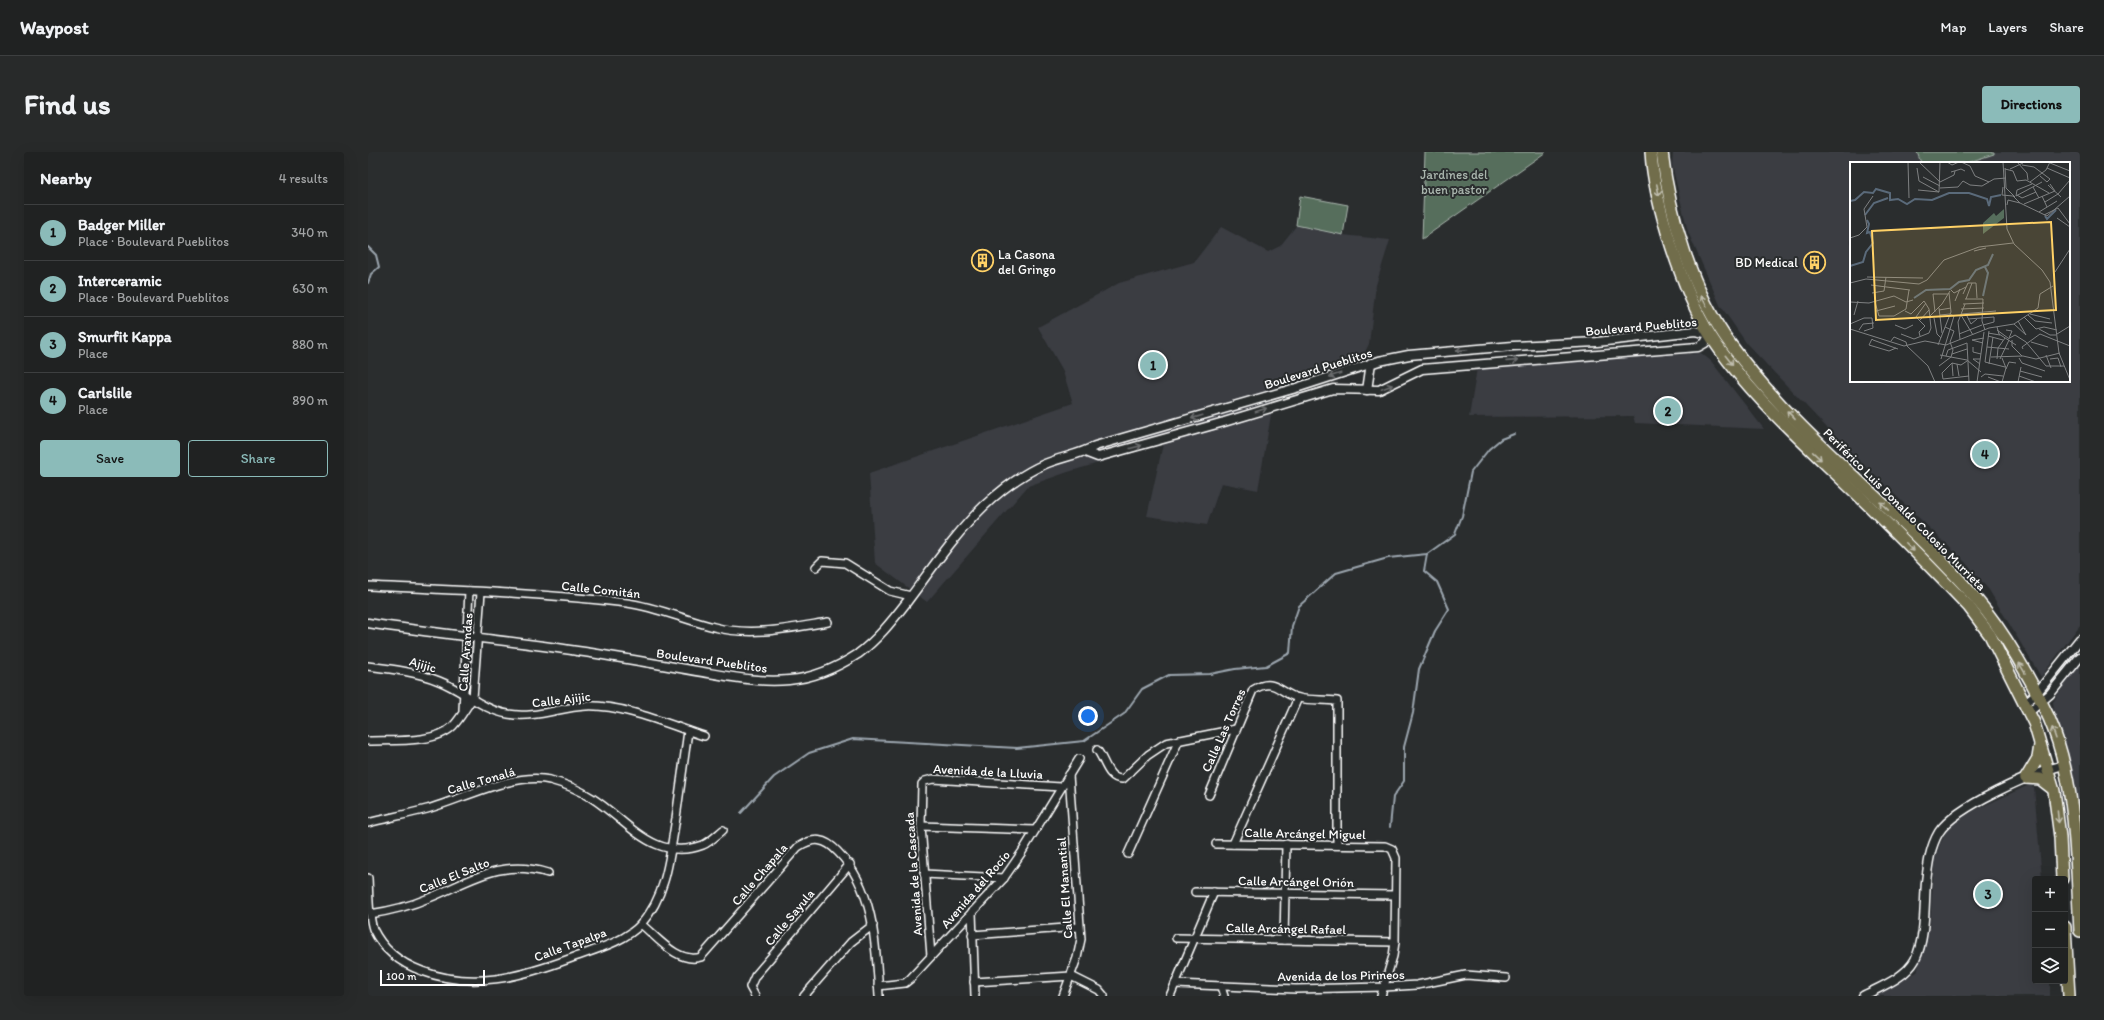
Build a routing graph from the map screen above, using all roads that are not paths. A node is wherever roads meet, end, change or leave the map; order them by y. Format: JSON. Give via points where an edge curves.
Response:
{"nodes":[{"id":1,"x":1651,"y":152,"type":"edge"},
{"id":2,"x":1662,"y":152,"type":"edge"},
{"id":3,"x":1712,"y":316,"type":"junction"},
{"id":4,"x":1710,"y":334,"type":"junction"},
{"id":5,"x":1597,"y":342,"type":"junction"},
{"id":6,"x":1561,"y":344,"type":"junction"},
{"id":7,"x":1730,"y":344,"type":"junction"},
{"id":8,"x":1598,"y":354,"type":"junction"},
{"id":9,"x":1563,"y":357,"type":"junction"},
{"id":10,"x":1371,"y":363,"type":"junction"},
{"id":11,"x":1367,"y":390,"type":"junction"},
{"id":12,"x":1220,"y":410,"type":"junction"},
{"id":13,"x":1224,"y":422,"type":"junction"},
{"id":14,"x":1085,"y":452,"type":"junction"},
{"id":15,"x":816,"y":567,"type":"dead end"},
{"id":16,"x":368,"y":586,"type":"edge"},
{"id":17,"x":468,"y":591,"type":"junction"},
{"id":18,"x":481,"y":592,"type":"junction"},
{"id":19,"x":911,"y":596,"type":"junction"},
{"id":20,"x":828,"y":622,"type":"dead end"},
{"id":21,"x":368,"y":623,"type":"edge"},
{"id":22,"x":466,"y":636,"type":"junction"},
{"id":23,"x":478,"y":637,"type":"junction"},
{"id":24,"x":2080,"y":639,"type":"edge"},
{"id":25,"x":2080,"y":657,"type":"edge"},
{"id":26,"x":368,"y":666,"type":"edge"},
{"id":27,"x":462,"y":693,"type":"junction"},
{"id":28,"x":471,"y":697,"type":"junction"},
{"id":29,"x":1298,"y":698,"type":"junction"},
{"id":30,"x":2038,"y":698,"type":"junction"},
{"id":31,"x":2027,"y":707,"type":"junction"},
{"id":32,"x":463,"y":710,"type":"junction"},
{"id":33,"x":1236,"y":729,"type":"junction"},
{"id":34,"x":688,"y":731,"type":"junction"},
{"id":35,"x":704,"y":736,"type":"dead end"},
{"id":36,"x":368,"y":740,"type":"edge"},
{"id":37,"x":1179,"y":740,"type":"junction"},
{"id":38,"x":2040,"y":740,"type":"junction"},
{"id":39,"x":1097,"y":750,"type":"dead end"},
{"id":40,"x":1079,"y":759,"type":"dead end"},
{"id":41,"x":2064,"y":765,"type":"junction"},
{"id":42,"x":2048,"y":769,"type":"junction"},
{"id":43,"x":1069,"y":775,"type":"junction"},
{"id":44,"x":2026,"y":778,"type":"junction"},
{"id":45,"x":1061,"y":787,"type":"junction"},
{"id":46,"x":921,"y":790,"type":"joint"},
{"id":47,"x":2054,"y":790,"type":"junction"},
{"id":48,"x":1209,"y":795,"type":"dead end"},
{"id":49,"x":368,"y":822,"type":"edge"},
{"id":50,"x":921,"y":826,"type":"junction"},
{"id":51,"x":723,"y":830,"type":"dead end"},
{"id":52,"x":1035,"y":830,"type":"junction"},
{"id":53,"x":1216,"y":844,"type":"dead end"},
{"id":54,"x":1233,"y":844,"type":"junction"},
{"id":55,"x":1286,"y":844,"type":"junction"},
{"id":56,"x":1338,"y":845,"type":"junction"},
{"id":57,"x":671,"y":849,"type":"junction"},
{"id":58,"x":1128,"y":854,"type":"dead end"},
{"id":59,"x":850,"y":864,"type":"junction"},
{"id":60,"x":548,"y":873,"type":"dead end"},
{"id":61,"x":924,"y":874,"type":"junction"},
{"id":62,"x":2062,"y":876,"type":"edge"},
{"id":63,"x":368,"y":878,"type":"edge"},
{"id":64,"x":1004,"y":878,"type":"junction"},
{"id":65,"x":1195,"y":892,"type":"dead end"},
{"id":66,"x":1214,"y":892,"type":"junction"},
{"id":67,"x":1286,"y":893,"type":"junction"},
{"id":68,"x":1395,"y":895,"type":"junction"},
{"id":69,"x":972,"y":912,"type":"junction"},
{"id":70,"x":370,"y":914,"type":"junction"},
{"id":71,"x":641,"y":924,"type":"junction"},
{"id":72,"x":873,"y":925,"type":"junction"},
{"id":73,"x":1079,"y":927,"type":"junction"},
{"id":74,"x":2080,"y":931,"type":"edge"},
{"id":75,"x":972,"y":935,"type":"junction"},
{"id":76,"x":1176,"y":938,"type":"dead end"},
{"id":77,"x":1195,"y":938,"type":"junction"},
{"id":78,"x":1284,"y":940,"type":"junction"},
{"id":79,"x":1395,"y":942,"type":"junction"},
{"id":80,"x":2066,"y":948,"type":"edge"},
{"id":81,"x":931,"y":956,"type":"junction"},
{"id":82,"x":1071,"y":976,"type":"junction"},
{"id":83,"x":1506,"y":978,"type":"dead end"},
{"id":84,"x":974,"y":982,"type":"junction"},
{"id":85,"x":1175,"y":984,"type":"junction"},
{"id":86,"x":878,"y":986,"type":"junction"},
{"id":87,"x":1222,"y":987,"type":"junction"},
{"id":88,"x":1384,"y":988,"type":"junction"},
{"id":89,"x":1171,"y":995,"type":"edge"},
{"id":90,"x":756,"y":996,"type":"edge"},
{"id":91,"x":804,"y":996,"type":"edge"},
{"id":92,"x":879,"y":996,"type":"edge"},
{"id":93,"x":974,"y":996,"type":"edge"},
{"id":94,"x":1063,"y":996,"type":"edge"},
{"id":95,"x":1104,"y":996,"type":"edge"},
{"id":96,"x":1224,"y":996,"type":"edge"},
{"id":97,"x":1381,"y":996,"type":"edge"},
{"id":98,"x":1863,"y":996,"type":"edge"},
{"id":99,"x":2069,"y":996,"type":"edge"}],
"edges":[{"from":1,"to":4,"type":"main road","name":"Periférico Luis Donaldo Colosio Murrieta","one_way":true,"via":[[1659,198],[1675,253],[1690,295]]},
{"from":3,"to":2,"type":"main road","name":"Periférico Luis Donaldo Colosio Murrieta","one_way":true,"via":[[1699,292],[1685,251],[1665,177]]},
{"from":3,"to":4,"type":"main road"},
{"from":3,"to":7,"type":"main road","name":"Periférico Luis Donaldo Colosio Murrieta"},
{"from":4,"to":5,"type":"street","name":"Boulevard Pueblitos","via":[[1692,332]]},
{"from":4,"to":7,"type":"main road"},
{"from":4,"to":8,"type":"street","name":"Boulevard Pueblitos","via":[[1705,343],[1698,347]]},
{"from":4,"to":31,"type":"main road","name":"Periférico Luis Donaldo Colosio Murrieta","one_way":true,"via":[[1752,388],[1796,436],[1969,607],[1990,635]]},
{"from":5,"to":6,"type":"street","name":"Boulevard Pueblitos"},
{"from":5,"to":8,"type":"street","via":[[1591,349]]},
{"from":6,"to":9,"type":"street","via":[[1566,349]]},
{"from":6,"to":10,"type":"street","name":"Boulevard Pueblitos","one_way":true,"via":[[1429,353]]},
{"from":30,"to":7,"type":"main road","name":"Periférico Luis Donaldo Colosio Murrieta","one_way":true,"via":[[2023,669],[1978,601],[1936,556],[1807,432],[1760,382]]},
{"from":8,"to":9,"type":"street","name":"Boulevard Pueblitos"},
{"from":11,"to":9,"type":"street","name":"Boulevard Pueblitos","one_way":true,"via":[[1387,387],[1422,369]]},
{"from":10,"to":11,"type":"street"},
{"from":10,"to":12,"type":"street","name":"Boulevard Pueblitos","one_way":true},
{"from":13,"to":11,"type":"street","name":"Boulevard Pueblitos","one_way":true,"via":[[1333,389]]},
{"from":12,"to":13,"type":"street"},
{"from":12,"to":14,"type":"street","name":"Boulevard Pueblitos","one_way":true,"via":[[1095,446]]},
{"from":14,"to":13,"type":"street","name":"Boulevard Pueblitos","one_way":true,"via":[[1098,457]]},
{"from":14,"to":19,"type":"street","name":"Boulevard Pueblitos","via":[[1044,464],[1008,485],[962,530]]},
{"from":15,"to":19,"type":"street","via":[[822,561],[845,563],[890,591]]},
{"from":16,"to":17,"type":"street","name":"Calle Comitán"},
{"from":17,"to":18,"type":"street","name":"Calle Comitán"},
{"from":17,"to":22,"type":"street","name":"Calle Arandas"},
{"from":18,"to":20,"type":"street","name":"Calle Comitán","via":[[583,598],[643,605],[716,628],[777,630]]},
{"from":18,"to":23,"type":"street","name":"Calle Arandas"},
{"from":19,"to":23,"type":"street","name":"Boulevard Pueblitos","via":[[879,636],[860,652],[834,668],[791,680],[748,679]]},
{"from":21,"to":22,"type":"street","name":"Boulevard Pueblitos","via":[[433,634]]},
{"from":22,"to":23,"type":"street","name":"Boulevard Pueblitos"},
{"from":22,"to":27,"type":"street","name":"Calle Arandas"},
{"from":23,"to":28,"type":"street","name":"Calle Arandas"},
{"from":24,"to":30,"type":"street"},
{"from":25,"to":30,"type":"street"},
{"from":26,"to":27,"type":"street","name":"Ajijic","via":[[412,672],[440,681]]},
{"from":27,"to":28,"type":"street","name":"Ajijic"},
{"from":27,"to":32,"type":"street","name":"Calle Arandas"},
{"from":28,"to":32,"type":"street","name":"Calle Arandas"},
{"from":28,"to":34,"type":"street","name":"Calle Ajijic","via":[[507,714],[528,715],[586,706],[610,708]]},
{"from":29,"to":33,"type":"street","name":"Calle Las Torres","via":[[1273,685],[1258,686],[1253,690]]},
{"from":29,"to":54,"type":"street"},
{"from":29,"to":56,"type":"street","name":"Calle Las Torres","via":[[1337,700]]},
{"from":30,"to":31,"type":"street"},
{"from":41,"to":30,"type":"main road","name":"Periférico Luis Donaldo Colosio Murrieta","one_way":true,"via":[[2049,719]]},
{"from":31,"to":38,"type":"main road","name":"Periférico Luis Donaldo Colosio Murrieta"},
{"from":32,"to":36,"type":"street","name":"Calle Arandas","via":[[453,726],[434,737]]},
{"from":33,"to":37,"type":"street"},
{"from":33,"to":48,"type":"street","name":"Calle Las Torres"},
{"from":34,"to":35,"type":"street","name":"Calle Ajijic"},
{"from":34,"to":57,"type":"street","name":"Calle Tapalpa"},
{"from":37,"to":39,"type":"street","via":[[1166,743],[1148,755],[1123,779],[1115,777],[1104,765]]},
{"from":37,"to":58,"type":"street"},
{"from":38,"to":42,"type":"main road","name":"Periférico Luis Donaldo Colosio Murrieta"},
{"from":38,"to":44,"type":"main road","via":[[2038,758]]},
{"from":40,"to":43,"type":"street","name":"Avenida del Rocío"},
{"from":41,"to":42,"type":"street"},
{"from":41,"to":74,"type":"main road","name":"Periférico Luis Donaldo Colosio Murrieta","via":[[2074,837]]},
{"from":42,"to":44,"type":"street"},
{"from":42,"to":47,"type":"main road","name":"Periférico Luis Donaldo Colosio Murrieta"},
{"from":43,"to":45,"type":"street","name":"Avenida del Rocío"},
{"from":43,"to":73,"type":"street","name":"Calle El Manantial"},
{"from":44,"to":47,"type":"main road","via":[[2040,779]]},
{"from":44,"to":98,"type":"street","via":[[1951,818],[1940,831],[1929,857],[1923,928],[1914,960],[1893,980]]},
{"from":45,"to":46,"type":"street","name":"Avenida de la Lluvia","via":[[933,779],[925,780]]},
{"from":45,"to":52,"type":"street","name":"Avenida del Rocío"},
{"from":46,"to":50,"type":"street","name":"Avenida de la Cascada"},
{"from":47,"to":62,"type":"main road","name":"Periférico Luis Donaldo Colosio Murrieta","one_way":true},
{"from":49,"to":57,"type":"street","name":"Calle Tonalá","via":[[427,809],[506,783],[549,780],[571,787],[592,798],[655,845]]},
{"from":50,"to":52,"type":"street"},
{"from":50,"to":61,"type":"street","name":"Avenida de la Cascada"},
{"from":51,"to":57,"type":"street","name":"Calle Tonalá","via":[[704,845]]},
{"from":52,"to":64,"type":"street","name":"Avenida del Rocío"},
{"from":53,"to":54,"type":"street","name":"Calle Arcángel Miguel"},
{"from":54,"to":55,"type":"street","name":"Calle Arcángel Miguel"},
{"from":55,"to":56,"type":"street","name":"Calle Arcángel Miguel"},
{"from":55,"to":67,"type":"street"},
{"from":56,"to":68,"type":"street","name":"Calle Arcángel Miguel","via":[[1385,846],[1392,849],[1396,858]]},
{"from":57,"to":71,"type":"street","name":"Calle Tapalpa","via":[[663,883],[654,906]]},
{"from":59,"to":71,"type":"street","name":"Calle Chapala","via":[[830,844],[808,841],[798,847],[701,957],[686,958],[678,955]]},
{"from":59,"to":72,"type":"street","name":"Calle Chapala","via":[[865,895]]},
{"from":59,"to":90,"type":"street","name":"Calle Sayula","via":[[754,976],[750,987]]},
{"from":60,"to":70,"type":"street","name":"Calle El Salto","via":[[513,867],[495,870],[471,878],[428,899]]},
{"from":61,"to":64,"type":"street"},
{"from":61,"to":81,"type":"street","name":"Avenida de la Cascada"},
{"from":63,"to":70,"type":"street","name":"Calle Tapalpa"},
{"from":64,"to":69,"type":"street","name":"Avenida del Rocío"},
{"from":65,"to":66,"type":"street","name":"Calle Arcángel Orión"},
{"from":66,"to":67,"type":"street","name":"Calle Arcángel Orión"},
{"from":66,"to":77,"type":"street"},
{"from":67,"to":68,"type":"street","name":"Calle Arcángel Orión"},
{"from":67,"to":78,"type":"street"},
{"from":68,"to":79,"type":"street"},
{"from":69,"to":75,"type":"street"},
{"from":69,"to":81,"type":"street","name":"Avenida del Rocío"},
{"from":70,"to":71,"type":"street","name":"Calle Tapalpa","via":[[372,927],[378,938],[397,959],[437,976],[461,981],[486,980],[541,969],[606,946]]},
{"from":72,"to":86,"type":"street","name":"Calle Chapala"},
{"from":72,"to":91,"type":"street","via":[[851,942]]},
{"from":73,"to":75,"type":"street"},
{"from":73,"to":82,"type":"street","name":"Calle El Manantial","via":[[1080,948]]},
{"from":75,"to":84,"type":"street"},
{"from":76,"to":77,"type":"street","name":"Calle Arcángel Rafael"},
{"from":77,"to":78,"type":"street","name":"Calle Arcángel Rafael"},
{"from":77,"to":85,"type":"street"},
{"from":78,"to":79,"type":"street","name":"Calle Arcángel Rafael"},
{"from":79,"to":88,"type":"street"},
{"from":80,"to":99,"type":"main road"},
{"from":81,"to":86,"type":"street","name":"Avenida del Rocío","via":[[905,982]]},
{"from":82,"to":84,"type":"street"},
{"from":82,"to":94,"type":"street","name":"Calle El Manantial"},
{"from":82,"to":95,"type":"street","via":[[1099,990]]},
{"from":83,"to":88,"type":"street","name":"Avenida de los Pirineos","via":[[1466,974],[1417,985]]},
{"from":84,"to":93,"type":"street"},
{"from":85,"to":87,"type":"street","name":"Avenida de los Pirineos"},
{"from":85,"to":89,"type":"street"},
{"from":86,"to":92,"type":"street","name":"Calle Chapala"},
{"from":87,"to":88,"type":"street","name":"Avenida de los Pirineos"},
{"from":87,"to":96,"type":"street"},
{"from":88,"to":97,"type":"street"}]}
